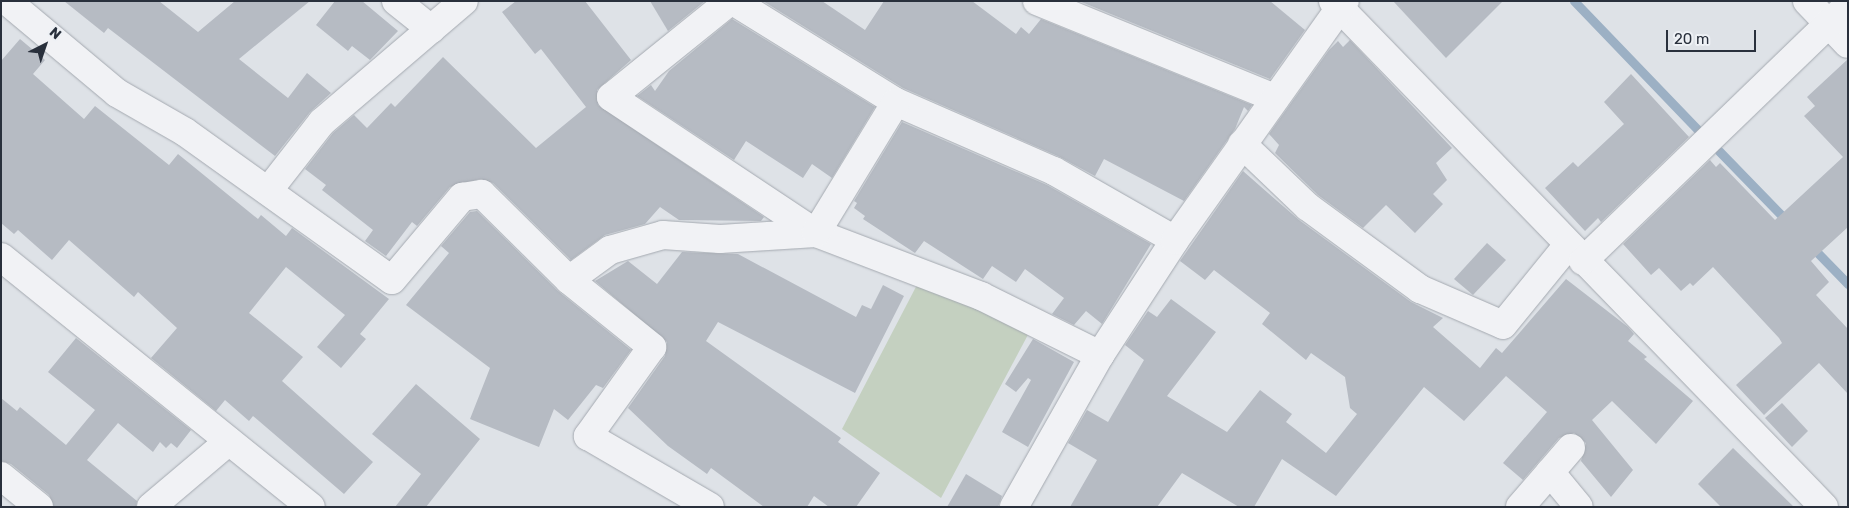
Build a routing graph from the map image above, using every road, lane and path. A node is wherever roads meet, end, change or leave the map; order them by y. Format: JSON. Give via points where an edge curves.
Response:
{"nodes":[{"id":1,"x":7,"y":1,"type":"edge"},
{"id":2,"x":396,"y":1,"type":"edge"},
{"id":3,"x":464,"y":1,"type":"edge"},
{"id":4,"x":731,"y":1,"type":"edge"},
{"id":5,"x":1037,"y":1,"type":"edge"},
{"id":6,"x":1807,"y":1,"type":"edge"},
{"id":7,"x":1339,"y":4,"type":"edge"},
{"id":8,"x":1848,"y":5,"type":"edge"},
{"id":9,"x":1828,"y":24,"type":"junction"},
{"id":10,"x":431,"y":29,"type":"junction"},
{"id":11,"x":1848,"y":44,"type":"edge"},
{"id":12,"x":1275,"y":98,"type":"junction"},
{"id":13,"x":896,"y":102,"type":"junction"},
{"id":14,"x":1242,"y":144,"type":"junction"},
{"id":15,"x":268,"y":191,"type":"junction"},
{"id":16,"x":816,"y":233,"type":"junction"},
{"id":17,"x":1175,"y":240,"type":"junction"},
{"id":18,"x":1576,"y":253,"type":"junction"},
{"id":19,"x":1,"y":257,"type":"edge"},
{"id":20,"x":569,"y":280,"type":"junction"},
{"id":21,"x":1100,"y":355,"type":"junction"},
{"id":22,"x":229,"y":441,"type":"junction"},
{"id":23,"x":1571,"y":448,"type":"dead end"},
{"id":24,"x":1550,"y":472,"type":"junction"},
{"id":25,"x":1,"y":476,"type":"edge"},
{"id":26,"x":39,"y":507,"type":"edge"},
{"id":27,"x":151,"y":507,"type":"edge"},
{"id":28,"x":311,"y":507,"type":"edge"},
{"id":29,"x":710,"y":507,"type":"edge"},
{"id":30,"x":1014,"y":507,"type":"edge"},
{"id":31,"x":1520,"y":507,"type":"edge"},
{"id":32,"x":1579,"y":507,"type":"edge"},
{"id":33,"x":1824,"y":507,"type":"edge"}],
"edges":[{"from":1,"to":15,"type":"street","via":[[117,92],[185,132]]},
{"from":2,"to":10,"type":"street"},
{"from":3,"to":10,"type":"street"},
{"from":4,"to":13,"type":"street"},
{"from":4,"to":16,"type":"street","via":[[611,97]]},
{"from":5,"to":12,"type":"street"},
{"from":6,"to":9,"type":"street"},
{"from":7,"to":12,"type":"street"},
{"from":7,"to":18,"type":"street"},
{"from":8,"to":9,"type":"street"},
{"from":9,"to":11,"type":"street"},
{"from":9,"to":18,"type":"street"},
{"from":10,"to":15,"type":"street","via":[[322,122]]},
{"from":12,"to":14,"type":"street"},
{"from":13,"to":16,"type":"street"},
{"from":13,"to":17,"type":"street","via":[[1054,171]]},
{"from":14,"to":17,"type":"street"},
{"from":14,"to":18,"type":"street","via":[[1308,208],[1420,289],[1503,325]]},
{"from":15,"to":20,"type":"street","via":[[392,280],[462,197],[482,194]]},
{"from":16,"to":20,"type":"street","via":[[720,239],[663,235],[610,250]]},
{"from":16,"to":21,"type":"street","via":[[981,296]]},
{"from":17,"to":21,"type":"street"},
{"from":18,"to":33,"type":"street"},
{"from":19,"to":22,"type":"street"},
{"from":20,"to":29,"type":"street","via":[[652,347],[588,436]]},
{"from":21,"to":30,"type":"street"},
{"from":22,"to":27,"type":"street"},
{"from":22,"to":28,"type":"street"},
{"from":23,"to":24,"type":"street"},
{"from":24,"to":31,"type":"street"},
{"from":24,"to":32,"type":"street"},
{"from":25,"to":26,"type":"street"}]}
